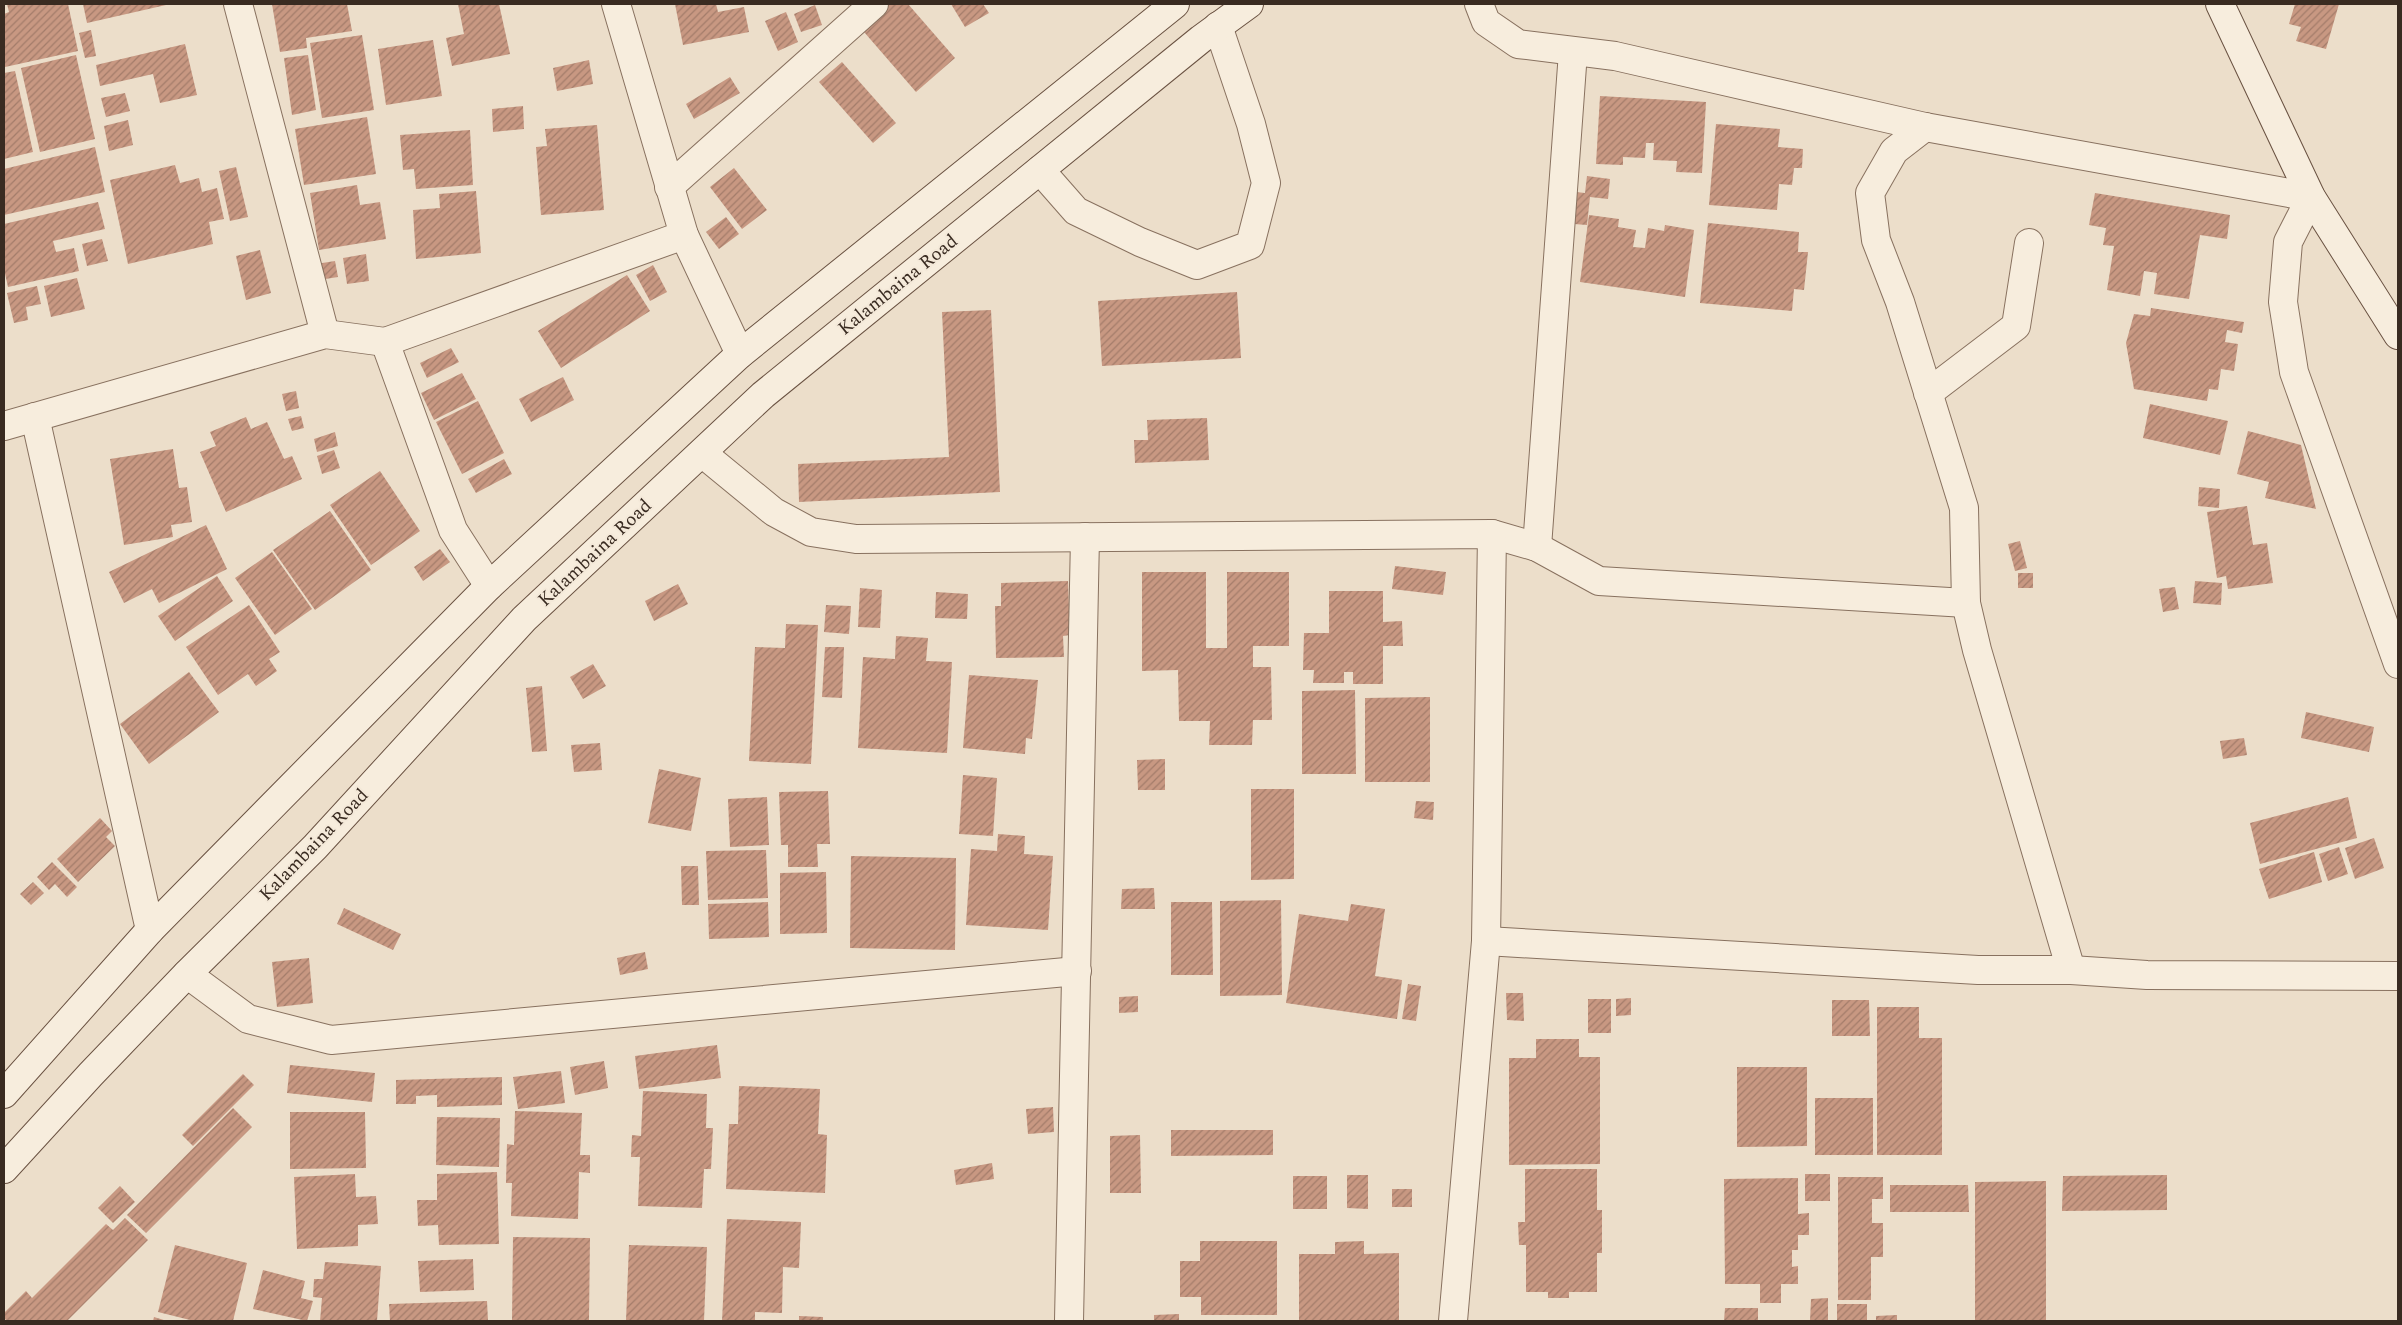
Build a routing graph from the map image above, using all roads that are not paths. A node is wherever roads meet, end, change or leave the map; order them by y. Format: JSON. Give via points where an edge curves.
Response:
{"nodes":[{"id":1,"x":238,"y":4,"type":"edge"},
{"id":2,"x":616,"y":4,"type":"edge"},
{"id":3,"x":874,"y":4,"type":"edge"},
{"id":4,"x":1175,"y":4,"type":"edge"},
{"id":5,"x":1248,"y":4,"type":"edge"},
{"id":6,"x":1479,"y":4,"type":"edge"},
{"id":7,"x":2220,"y":4,"type":"edge"},
{"id":8,"x":1218,"y":26,"type":"junction"},
{"id":9,"x":1573,"y":52,"type":"junction"},
{"id":10,"x":1925,"y":127,"type":"junction"},
{"id":11,"x":1040,"y":170,"type":"junction"},
{"id":12,"x":669,"y":187,"type":"junction"},
{"id":13,"x":2311,"y":197,"type":"junction"},
{"id":14,"x":684,"y":236,"type":"junction"},
{"id":15,"x":2029,"y":243,"type":"dead end"},
{"id":16,"x":325,"y":334,"type":"junction"},
{"id":17,"x":2398,"y":335,"type":"edge"},
{"id":18,"x":385,"y":342,"type":"junction"},
{"id":19,"x":740,"y":354,"type":"junction"},
{"id":20,"x":1928,"y":393,"type":"junction"},
{"id":21,"x":35,"y":417,"type":"junction"},
{"id":22,"x":4,"y":426,"type":"edge"},
{"id":23,"x":702,"y":453,"type":"junction"},
{"id":24,"x":1492,"y":534,"type":"junction"},
{"id":25,"x":1085,"y":537,"type":"junction"},
{"id":26,"x":1537,"y":547,"type":"junction"},
{"id":27,"x":489,"y":586,"type":"junction"},
{"id":28,"x":1966,"y":603,"type":"junction"},
{"id":29,"x":2398,"y":664,"type":"edge"},
{"id":30,"x":150,"y":930,"type":"junction"},
{"id":31,"x":1486,"y":941,"type":"junction"},
{"id":32,"x":1076,"y":970,"type":"junction"},
{"id":33,"x":2071,"y":970,"type":"junction"},
{"id":34,"x":187,"y":974,"type":"junction"},
{"id":35,"x":2398,"y":976,"type":"edge"},
{"id":36,"x":4,"y":1094,"type":"edge"},
{"id":37,"x":4,"y":1169,"type":"edge"},
{"id":38,"x":1069,"y":1321,"type":"edge"},
{"id":39,"x":1453,"y":1321,"type":"edge"}],
"edges":[{"from":1,"to":16,"type":"street"},
{"from":2,"to":12,"type":"street"},
{"from":3,"to":12,"type":"street"},
{"from":4,"to":19,"type":"street"},
{"from":5,"to":8,"type":"street","name":"Kalambaina Road"},
{"from":6,"to":9,"type":"street","via":[[1486,22],[1518,44]]},
{"from":7,"to":13,"type":"street"},
{"from":8,"to":11,"type":"street","name":"Kalambaina Road"},
{"from":8,"to":11,"type":"street","via":[[1251,124],[1266,183],[1250,245],[1198,266],[1076,211]]},
{"from":9,"to":10,"type":"street","via":[[1615,56]]},
{"from":9,"to":26,"type":"street"},
{"from":10,"to":13,"type":"street"},
{"from":10,"to":20,"type":"street","via":[[1894,151],[1870,193],[1876,240],[1900,302]]},
{"from":11,"to":23,"type":"street","name":"Kalambaina Road","via":[[763,395]]},
{"from":12,"to":14,"type":"street"},
{"from":13,"to":17,"type":"street"},
{"from":13,"to":29,"type":"street","via":[[2288,242],[2283,302],[2294,372]]},
{"from":14,"to":18,"type":"street"},
{"from":14,"to":19,"type":"street"},
{"from":15,"to":20,"type":"street","via":[[2016,326]]},
{"from":16,"to":18,"type":"street"},
{"from":16,"to":21,"type":"street"},
{"from":18,"to":27,"type":"street","via":[[453,530]]},
{"from":19,"to":27,"type":"street"},
{"from":20,"to":28,"type":"street","via":[[1964,508]]},
{"from":21,"to":22,"type":"street"},
{"from":21,"to":30,"type":"street"},
{"from":23,"to":25,"type":"street","via":[[774,512],[811,532],[856,539]]},
{"from":23,"to":34,"type":"street","name":"Kalambaina Road","via":[[524,619],[315,847]]},
{"from":24,"to":25,"type":"street"},
{"from":24,"to":26,"type":"street"},
{"from":24,"to":31,"type":"street"},
{"from":25,"to":32,"type":"street"},
{"from":26,"to":28,"type":"street","via":[[1599,581]]},
{"from":27,"to":30,"type":"street"},
{"from":28,"to":33,"type":"street"},
{"from":30,"to":36,"type":"street"},
{"from":31,"to":33,"type":"street","via":[[1978,970]]},
{"from":31,"to":39,"type":"street"},
{"from":32,"to":34,"type":"street","via":[[331,1040],[248,1020]]},
{"from":32,"to":38,"type":"street"},
{"from":33,"to":35,"type":"street","via":[[2147,975]]},
{"from":34,"to":37,"type":"street","name":"Kalambaina Road"}]}
